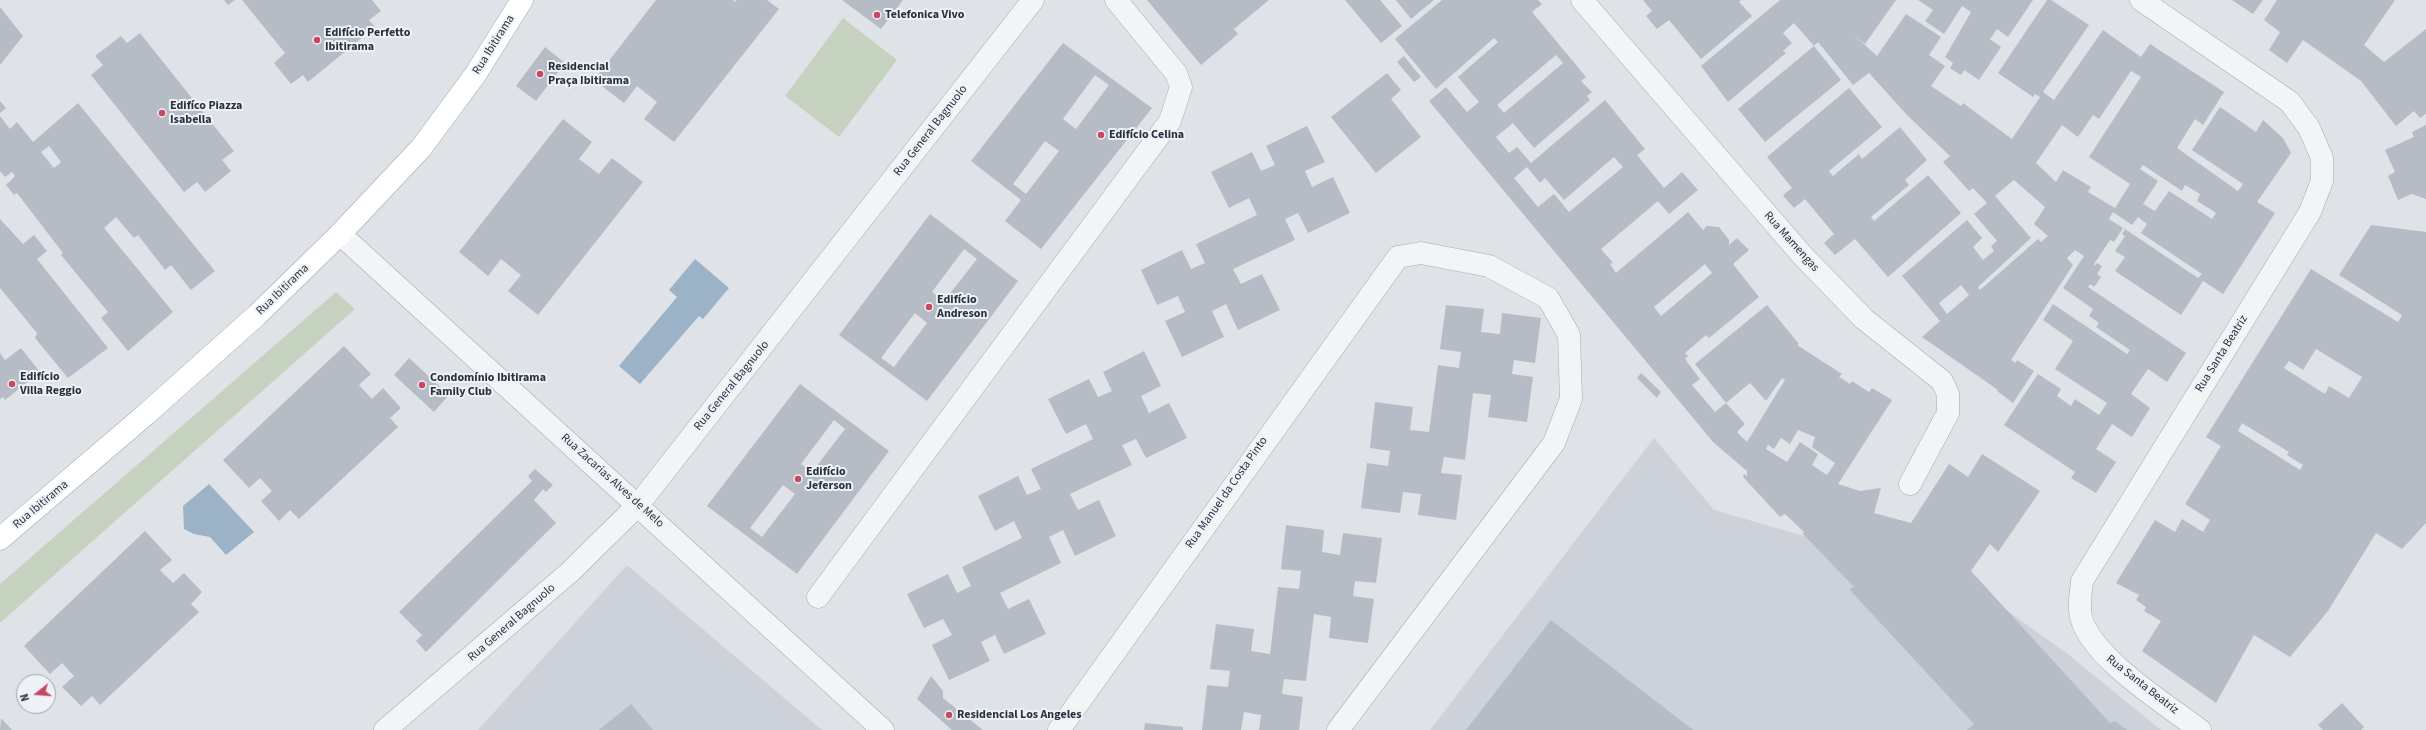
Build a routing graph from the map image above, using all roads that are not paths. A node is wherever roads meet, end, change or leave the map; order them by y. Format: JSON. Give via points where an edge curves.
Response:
{"nodes":[{"id":1,"x":522,"y":0,"type":"edge"},
{"id":2,"x":1033,"y":0,"type":"edge"},
{"id":3,"x":1116,"y":0,"type":"edge"},
{"id":4,"x":1582,"y":0,"type":"edge"},
{"id":5,"x":2141,"y":0,"type":"edge"},
{"id":6,"x":340,"y":234,"type":"junction"},
{"id":7,"x":1910,"y":484,"type":"dead end"},
{"id":8,"x":638,"y":505,"type":"junction"},
{"id":9,"x":0,"y":539,"type":"edge"},
{"id":10,"x":818,"y":597,"type":"dead end"},
{"id":11,"x":385,"y":730,"type":"edge"},
{"id":12,"x":883,"y":730,"type":"edge"},
{"id":13,"x":1059,"y":730,"type":"edge"},
{"id":14,"x":1338,"y":730,"type":"edge"},
{"id":15,"x":2200,"y":730,"type":"edge"}],
"edges":[{"from":1,"to":6,"type":"main road","name":"Rua Ibitirama","via":[[475,75],[421,148]]},
{"from":2,"to":8,"type":"street","name":"Rua General Bagnuolo"},
{"from":3,"to":10,"type":"street","via":[[1176,73],[1181,88],[1170,120]]},
{"from":4,"to":7,"type":"street","name":"Rua Mamengas","via":[[1802,255],[1864,319],[1942,381],[1948,394],[1948,413]]},
{"from":5,"to":15,"type":"street","name":"Rua Santa Beatriz","via":[[2290,102],[2309,128],[2322,158],[2322,180],[2310,212],[2082,581],[2079,604],[2082,619],[2090,636],[2107,659]]},
{"from":6,"to":8,"type":"street","name":"Rua Zacarias Alves de Melo"},
{"from":6,"to":9,"type":"main road","name":"Rua Ibitirama","via":[[257,315]]},
{"from":8,"to":11,"type":"street","name":"Rua General Bagnuolo","via":[[564,577]]},
{"from":8,"to":12,"type":"street","name":"Rua Zacarias Alves de Melo"},
{"from":13,"to":14,"type":"street","name":"Rua Manuel da Costa Pinto","via":[[1398,257],[1421,253],[1489,266],[1548,298],[1569,335],[1571,399],[1554,443]]}]}
